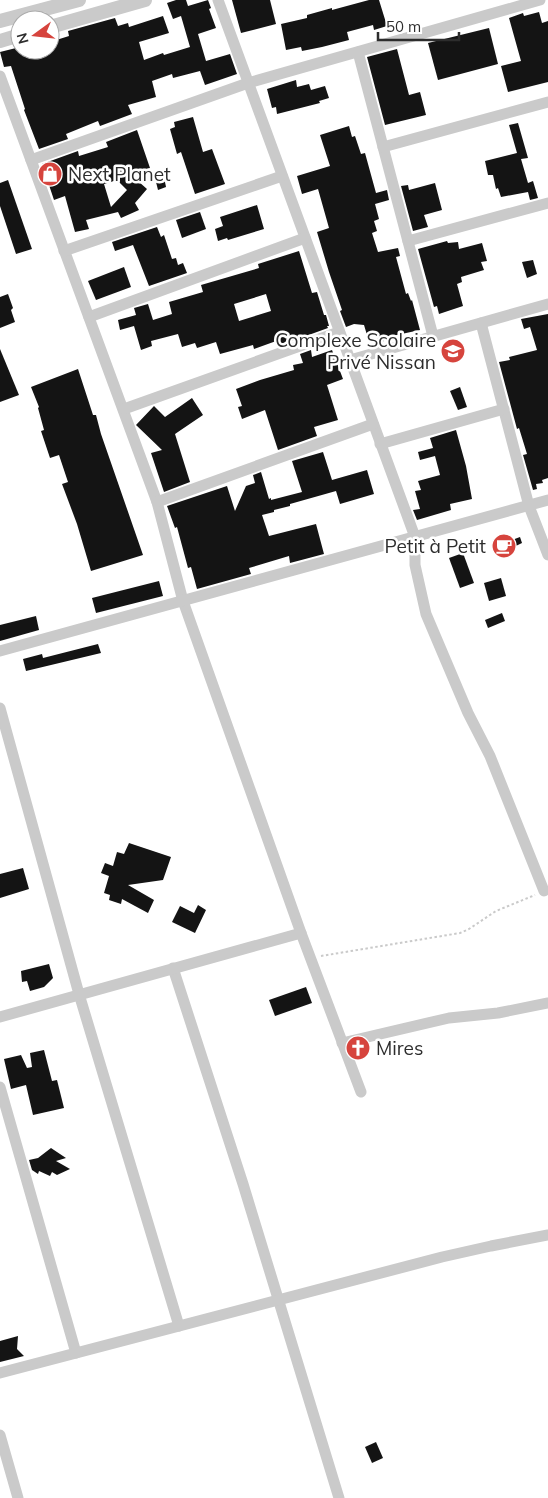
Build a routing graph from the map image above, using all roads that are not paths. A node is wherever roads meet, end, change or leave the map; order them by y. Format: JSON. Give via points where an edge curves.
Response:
{"nodes":[{"id":1,"x":79,"y":0,"type":"edge"},
{"id":2,"x":145,"y":0,"type":"edge"},
{"id":3,"x":218,"y":0,"type":"edge"},
{"id":4,"x":540,"y":0,"type":"edge"},
{"id":5,"x":0,"y":22,"type":"edge"},
{"id":6,"x":60,"y":24,"type":"edge"},
{"id":7,"x":358,"y":52,"type":"junction"},
{"id":8,"x":0,"y":76,"type":"edge"},
{"id":9,"x":248,"y":83,"type":"junction"},
{"id":10,"x":548,"y":102,"type":"edge"},
{"id":11,"x":383,"y":147,"type":"junction"},
{"id":12,"x":30,"y":160,"type":"junction"},
{"id":13,"x":282,"y":176,"type":"junction"},
{"id":14,"x":548,"y":204,"type":"edge"},
{"id":15,"x":305,"y":238,"type":"junction"},
{"id":16,"x":408,"y":240,"type":"junction"},
{"id":17,"x":64,"y":252,"type":"junction"},
{"id":18,"x":548,"y":304,"type":"edge"},
{"id":19,"x":88,"y":317,"type":"junction"},
{"id":20,"x":482,"y":323,"type":"junction"},
{"id":21,"x":339,"y":332,"type":"junction"},
{"id":22,"x":433,"y":336,"type":"junction"},
{"id":23,"x":350,"y":360,"type":"junction"},
{"id":24,"x":124,"y":409,"type":"junction"},
{"id":25,"x":504,"y":409,"type":"junction"},
{"id":26,"x":373,"y":424,"type":"junction"},
{"id":27,"x":380,"y":444,"type":"junction"},
{"id":28,"x":548,"y":500,"type":"edge"},
{"id":29,"x":157,"y":502,"type":"junction"},
{"id":30,"x":529,"y":506,"type":"junction"},
{"id":31,"x":415,"y":537,"type":"junction"},
{"id":32,"x":548,"y":555,"type":"edge"},
{"id":33,"x":183,"y":601,"type":"junction"},
{"id":34,"x":0,"y":651,"type":"edge"},
{"id":35,"x":0,"y":708,"type":"edge"},
{"id":36,"x":544,"y":891,"type":"road end"},
{"id":37,"x":301,"y":933,"type":"junction"},
{"id":38,"x":173,"y":968,"type":"junction"},
{"id":39,"x":79,"y":994,"type":"junction"},
{"id":40,"x":548,"y":1003,"type":"edge"},
{"id":41,"x":0,"y":1017,"type":"edge"},
{"id":42,"x":342,"y":1043,"type":"junction"},
{"id":43,"x":0,"y":1087,"type":"edge"},
{"id":44,"x":360,"y":1092,"type":"dead end"},
{"id":45,"x":548,"y":1235,"type":"edge"},
{"id":46,"x":277,"y":1300,"type":"junction"},
{"id":47,"x":179,"y":1326,"type":"junction"},
{"id":48,"x":76,"y":1353,"type":"junction"},
{"id":49,"x":0,"y":1373,"type":"edge"},
{"id":50,"x":0,"y":1435,"type":"edge"},
{"id":51,"x":18,"y":1498,"type":"edge"},
{"id":52,"x":339,"y":1498,"type":"edge"}],
"edges":[{"from":1,"to":5,"type":"street"},
{"from":2,"to":6,"type":"street"},
{"from":3,"to":9,"type":"street"},
{"from":4,"to":7,"type":"street"},
{"from":7,"to":9,"type":"street"},
{"from":7,"to":11,"type":"street"},
{"from":8,"to":12,"type":"street"},
{"from":9,"to":12,"type":"street"},
{"from":9,"to":13,"type":"street"},
{"from":10,"to":11,"type":"street"},
{"from":11,"to":16,"type":"street"},
{"from":12,"to":17,"type":"street"},
{"from":13,"to":15,"type":"street"},
{"from":13,"to":17,"type":"street"},
{"from":14,"to":16,"type":"street"},
{"from":15,"to":19,"type":"street"},
{"from":15,"to":21,"type":"street"},
{"from":16,"to":22,"type":"street"},
{"from":17,"to":19,"type":"street"},
{"from":18,"to":20,"type":"street"},
{"from":19,"to":24,"type":"street"},
{"from":20,"to":22,"type":"street"},
{"from":20,"to":25,"type":"street"},
{"from":21,"to":23,"type":"street"},
{"from":21,"to":24,"type":"street"},
{"from":22,"to":23,"type":"street"},
{"from":23,"to":26,"type":"street"},
{"from":24,"to":29,"type":"street"},
{"from":25,"to":27,"type":"street"},
{"from":25,"to":30,"type":"street"},
{"from":26,"to":27,"type":"street"},
{"from":26,"to":29,"type":"street"},
{"from":27,"to":31,"type":"street"},
{"from":28,"to":30,"type":"street"},
{"from":29,"to":33,"type":"street"},
{"from":30,"to":31,"type":"street"},
{"from":30,"to":32,"type":"street"},
{"from":31,"to":33,"type":"street"},
{"from":31,"to":36,"type":"street","via":[[415,565],[426,614],[490,756]]},
{"from":33,"to":34,"type":"street"},
{"from":33,"to":37,"type":"street"},
{"from":35,"to":39,"type":"street"},
{"from":37,"to":38,"type":"street"},
{"from":37,"to":42,"type":"street"},
{"from":38,"to":39,"type":"street"},
{"from":38,"to":46,"type":"street"},
{"from":39,"to":41,"type":"street"},
{"from":39,"to":47,"type":"street"},
{"from":40,"to":42,"type":"street","via":[[449,1018]]},
{"from":42,"to":44,"type":"street"},
{"from":43,"to":48,"type":"street"},
{"from":45,"to":46,"type":"street","via":[[474,1250]]},
{"from":46,"to":47,"type":"street"},
{"from":46,"to":52,"type":"street"},
{"from":47,"to":48,"type":"street"},
{"from":48,"to":49,"type":"street"},
{"from":50,"to":51,"type":"street"}]}
